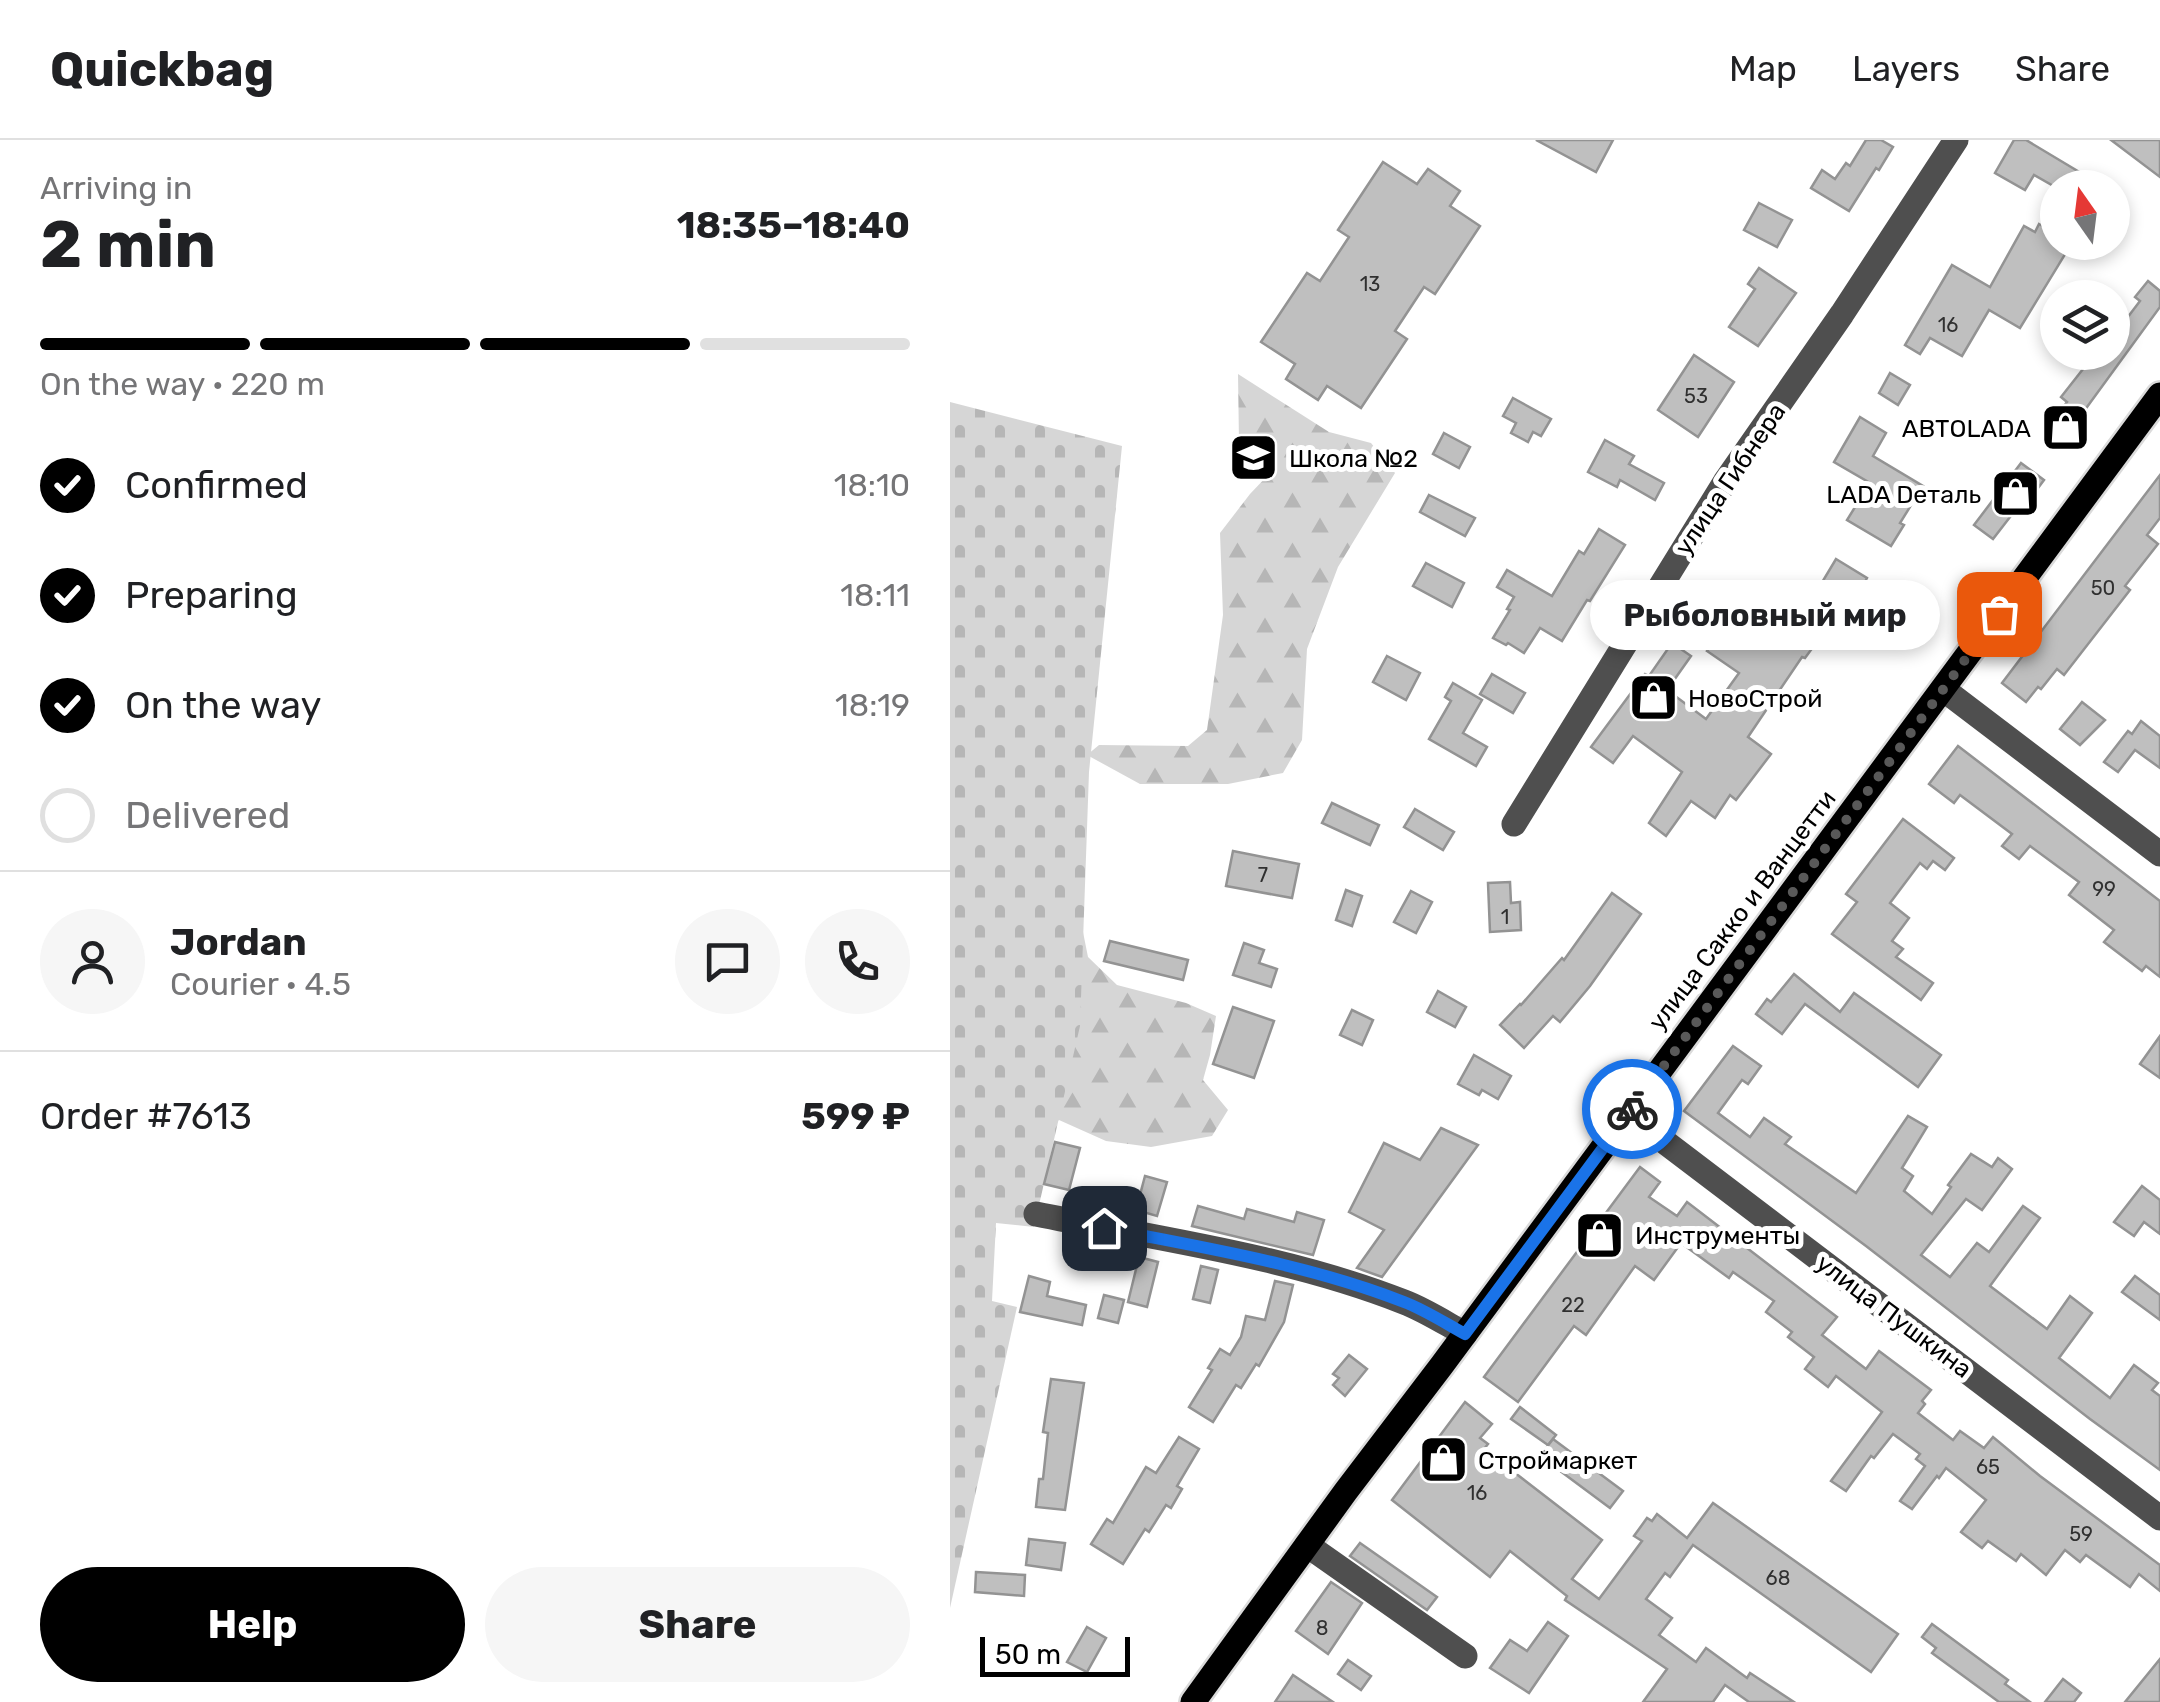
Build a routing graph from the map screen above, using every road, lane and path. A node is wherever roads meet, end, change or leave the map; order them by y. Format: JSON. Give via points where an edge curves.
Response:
{"nodes":[{"id":1,"x":1956,"y":140,"type":"edge"},
{"id":2,"x":2160,"y":395,"type":"edge"},
{"id":3,"x":1942,"y":689,"type":"junction"},
{"id":4,"x":1514,"y":824,"type":"dead end"},
{"id":5,"x":2160,"y":854,"type":"edge"},
{"id":6,"x":1628,"y":1114,"type":"junction"},
{"id":7,"x":1036,"y":1214,"type":"dead end"},
{"id":8,"x":1465,"y":1334,"type":"junction"},
{"id":9,"x":2160,"y":1518,"type":"edge"},
{"id":10,"x":1306,"y":1545,"type":"junction"},
{"id":11,"x":1465,"y":1656,"type":"dead end"},
{"id":12,"x":1193,"y":1702,"type":"edge"}],
"edges":[{"from":1,"to":4,"type":"street","name":"улица Гибнера","via":[[1725,482]]},
{"from":2,"to":3,"type":"main road","name":"улица Сакко и Ванцетти"},
{"from":3,"to":5,"type":"street"},
{"from":3,"to":6,"type":"main road","name":"улица Сакко и Ванцетти"},
{"from":6,"to":8,"type":"main road","name":"улица Сакко и Ванцетти"},
{"from":6,"to":9,"type":"street","name":"улица Пушкина"},
{"from":7,"to":8,"type":"street","via":[[1335,1278],[1407,1303]]},
{"from":8,"to":10,"type":"main road","name":"улица Сакко и Ванцетти"},
{"from":10,"to":11,"type":"street"},
{"from":10,"to":12,"type":"main road","name":"улица Сакко и Ванцетти"}]}
